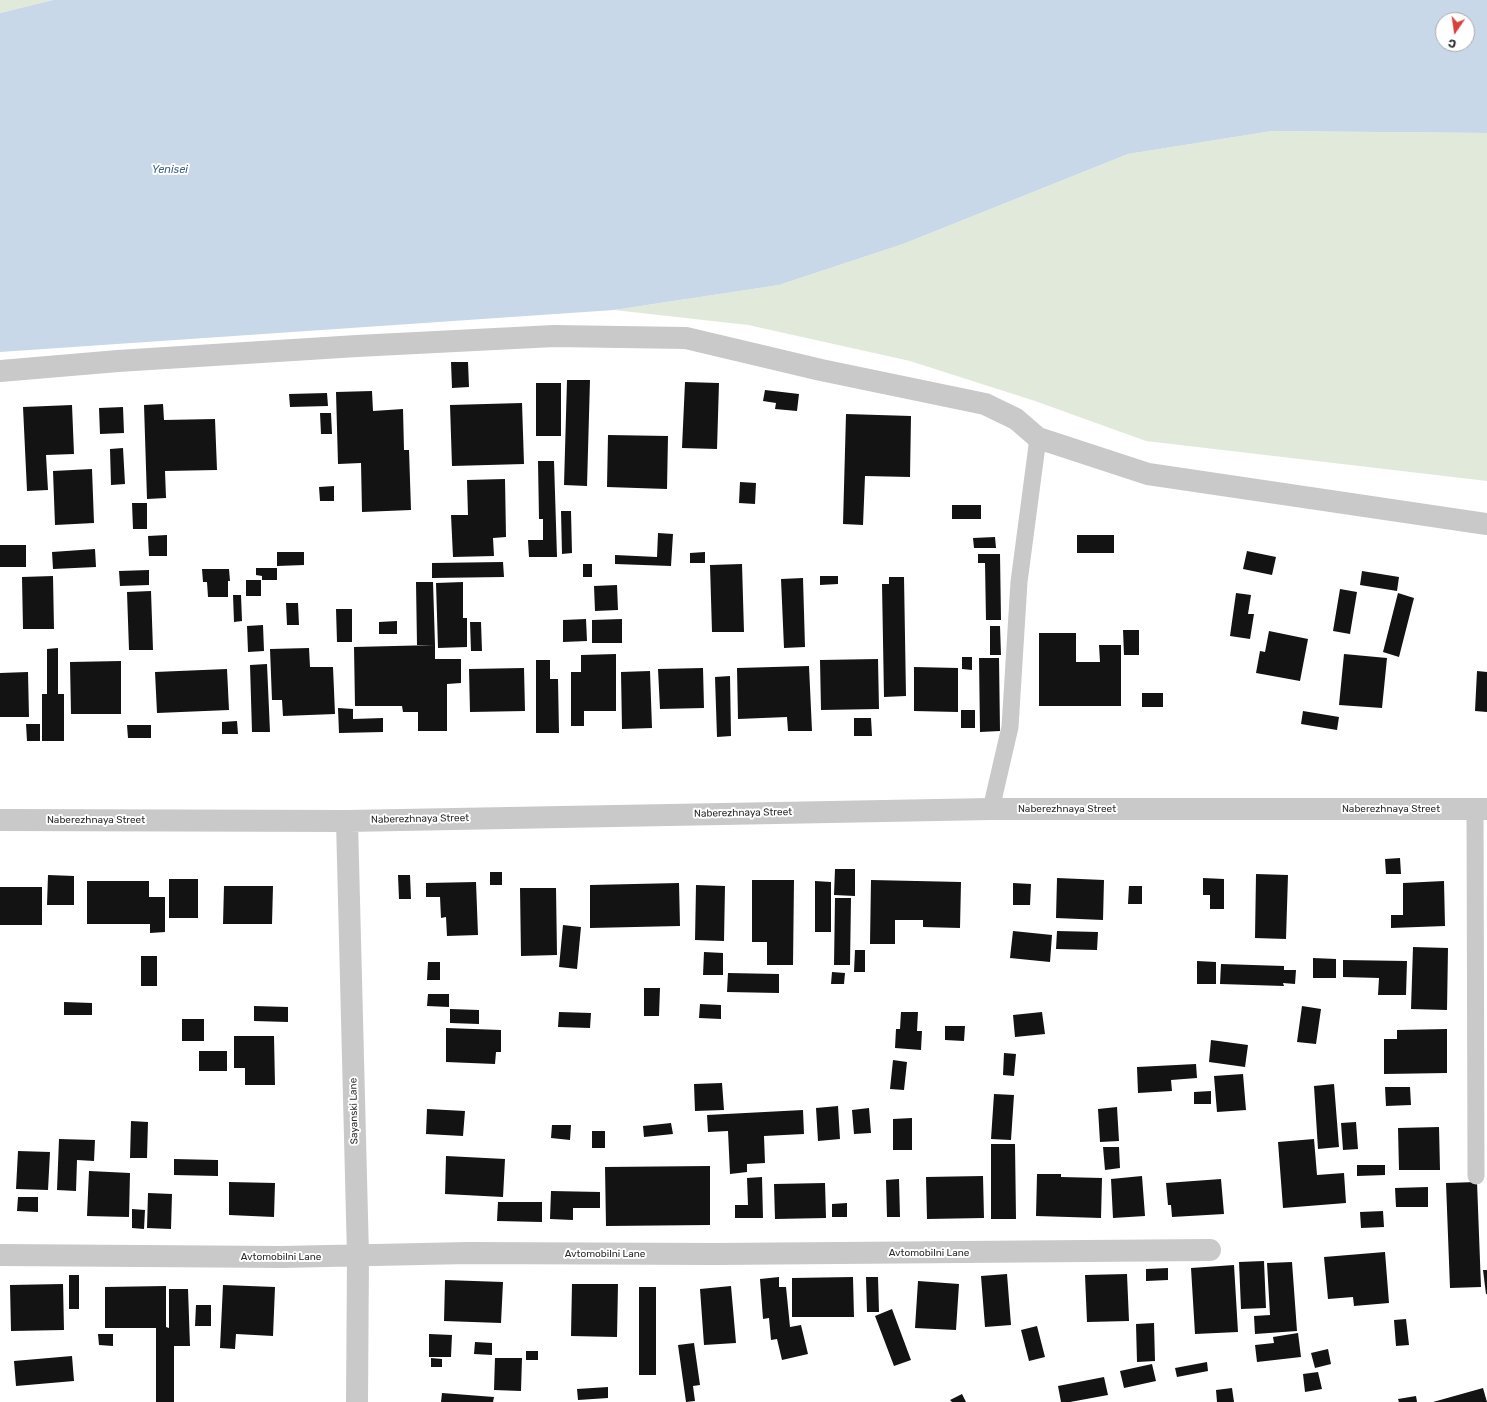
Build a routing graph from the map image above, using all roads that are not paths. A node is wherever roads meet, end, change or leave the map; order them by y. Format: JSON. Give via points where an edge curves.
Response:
{"nodes":[{"id":1,"x":0,"y":370,"type":"edge"},
{"id":2,"x":1038,"y":438,"type":"junction"},
{"id":3,"x":1487,"y":524,"type":"edge"},
{"id":4,"x":991,"y":809,"type":"junction"},
{"id":5,"x":1481,"y":809,"type":"edge"},
{"id":6,"x":0,"y":820,"type":"edge"},
{"id":7,"x":347,"y":821,"type":"junction"},
{"id":8,"x":1476,"y":1176,"type":"dead end"},
{"id":9,"x":1210,"y":1250,"type":"dead end"},
{"id":10,"x":0,"y":1255,"type":"edge"},
{"id":11,"x":358,"y":1256,"type":"junction"},
{"id":12,"x":357,"y":1402,"type":"edge"}],
"edges":[{"from":1,"to":2,"type":"street","via":[[341,347],[554,336],[686,338],[821,370],[985,404],[1016,419]]},
{"from":2,"to":3,"type":"street","via":[[1148,474]]},
{"from":2,"to":4,"type":"lane","via":[[1019,582],[1010,727]]},
{"from":4,"to":5,"type":"street","name":"Naberezhnaya Street"},
{"from":4,"to":7,"type":"street","name":"Naberezhnaya Street"},
{"from":5,"to":8,"type":"lane"},
{"from":6,"to":7,"type":"street","name":"Naberezhnaya Street"},
{"from":7,"to":11,"type":"street","name":"Sayanski Lane"},
{"from":9,"to":11,"type":"street","name":"Avtomobilni Lane","via":[[468,1253]]},
{"from":10,"to":11,"type":"street","name":"Avtomobilni Lane"},
{"from":11,"to":12,"type":"street","name":"Sayanski Lane"}]}
